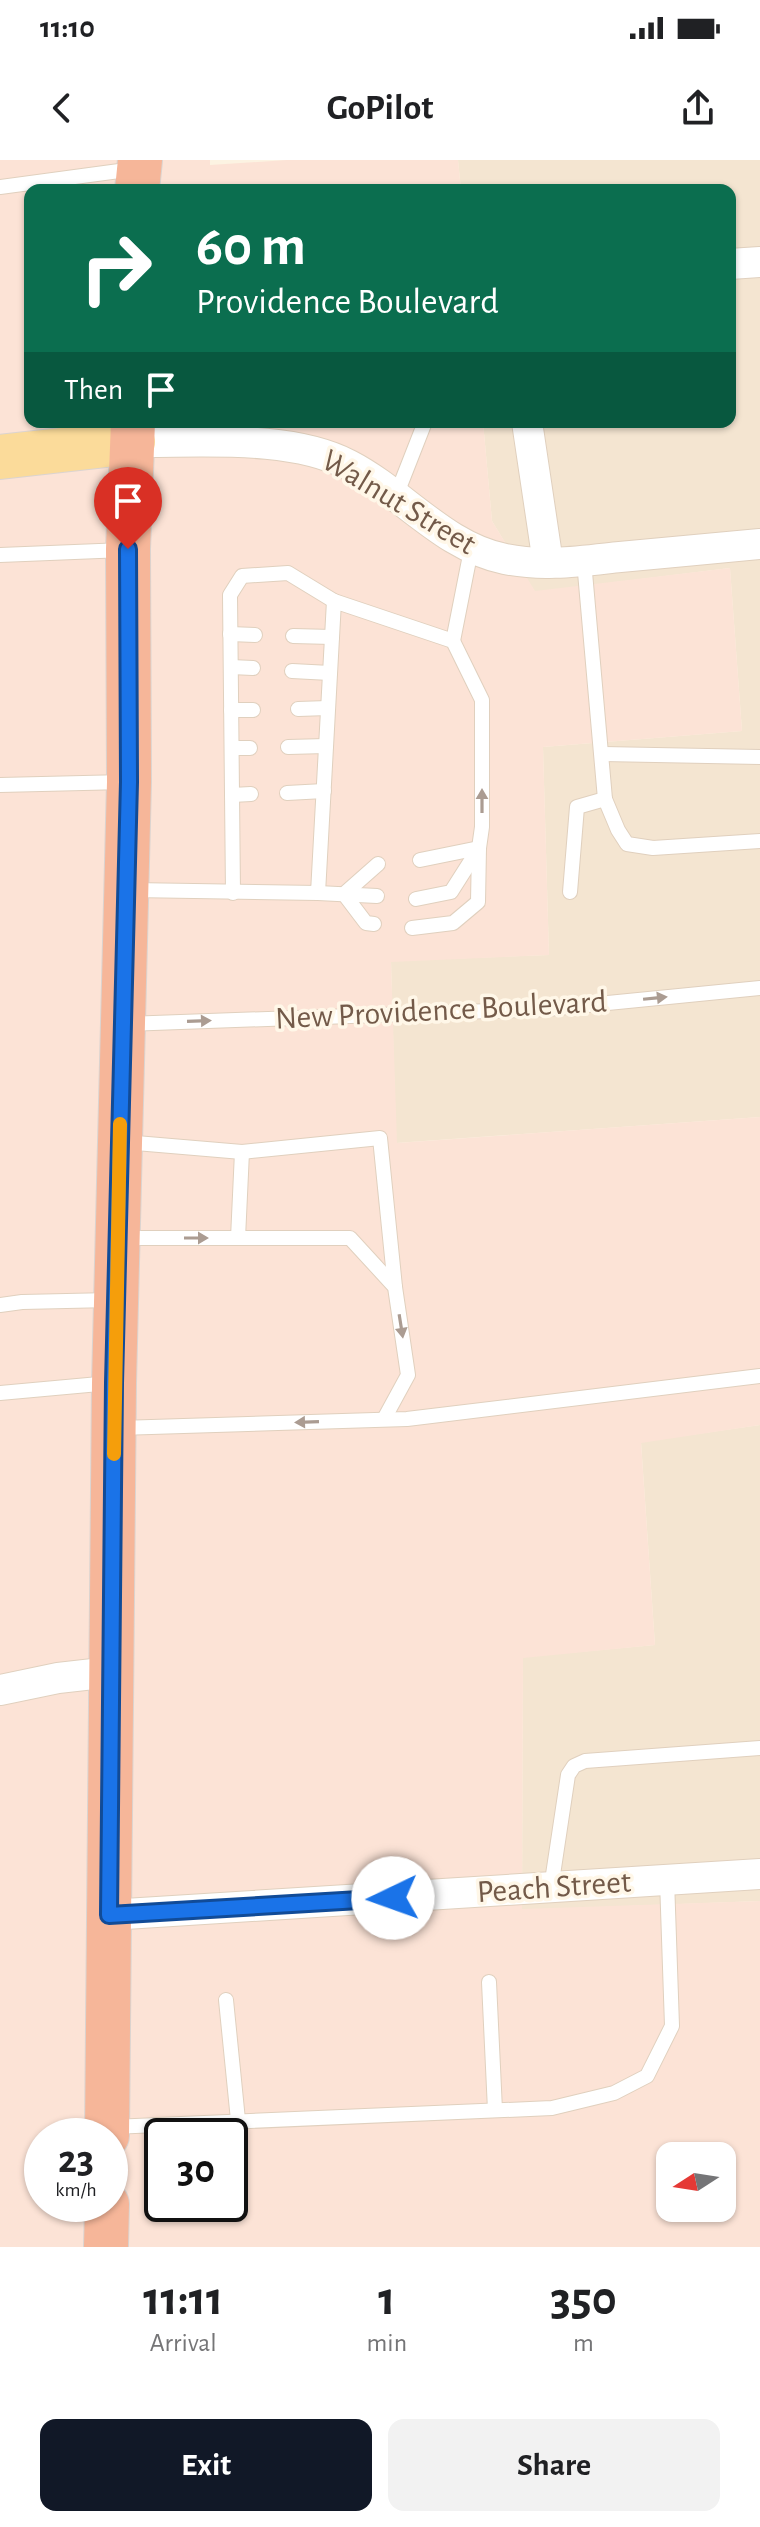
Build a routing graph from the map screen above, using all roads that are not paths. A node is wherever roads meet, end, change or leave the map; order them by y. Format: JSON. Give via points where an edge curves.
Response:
{"nodes":[{"id":1,"x":138,"y":173,"type":"edge"},
{"id":2,"x":30,"y":184,"type":"edge"},
{"id":3,"x":24,"y":185,"type":"edge"},
{"id":4,"x":0,"y":187,"type":"edge"},
{"id":5,"x":760,"y":262,"type":"edge"},
{"id":6,"x":736,"y":264,"type":"edge"},
{"id":7,"x":423,"y":428,"type":"edge"},
{"id":8,"x":528,"y":428,"type":"edge"},
{"id":9,"x":133,"y":432,"type":"edge"},
{"id":10,"x":0,"y":457,"type":"edge"},
{"id":11,"x":396,"y":496,"type":"junction"},
{"id":12,"x":760,"y":544,"type":"edge"},
{"id":13,"x":128,"y":549,"type":"junction"},
{"id":14,"x":471,"y":550,"type":"junction"},
{"id":15,"x":0,"y":555,"type":"edge"},
{"id":16,"x":584,"y":561,"type":"junction"},
{"id":17,"x":548,"y":563,"type":"junction"},
{"id":18,"x":334,"y":601,"type":"junction"},
{"id":19,"x":230,"y":634,"type":"junction"},
{"id":20,"x":255,"y":635,"type":"dead end"},
{"id":21,"x":293,"y":636,"type":"dead end"},
{"id":22,"x":332,"y":637,"type":"junction"},
{"id":23,"x":453,"y":641,"type":"junction"},
{"id":24,"x":231,"y":667,"type":"junction"},
{"id":25,"x":253,"y":668,"type":"dead end"},
{"id":26,"x":292,"y":671,"type":"dead end"},
{"id":27,"x":330,"y":673,"type":"junction"},
{"id":28,"x":328,"y":708,"type":"junction"},
{"id":29,"x":298,"y":709,"type":"dead end"},
{"id":30,"x":231,"y":710,"type":"junction"},
{"id":31,"x":253,"y":710,"type":"dead end"},
{"id":32,"x":326,"y":746,"type":"junction"},
{"id":33,"x":288,"y":747,"type":"dead end"},
{"id":34,"x":232,"y":748,"type":"junction"},
{"id":35,"x":250,"y":748,"type":"dead end"},
{"id":36,"x":603,"y":754,"type":"junction"},
{"id":37,"x":760,"y":757,"type":"edge"},
{"id":38,"x":129,"y":782,"type":"junction"},
{"id":39,"x":0,"y":785,"type":"edge"},
{"id":40,"x":324,"y":791,"type":"junction"},
{"id":41,"x":287,"y":793,"type":"dead end"},
{"id":42,"x":251,"y":794,"type":"dead end"},
{"id":43,"x":232,"y":795,"type":"junction"},
{"id":44,"x":605,"y":799,"type":"junction"},
{"id":45,"x":760,"y":841,"type":"edge"},
{"id":46,"x":479,"y":848,"type":"junction"},
{"id":47,"x":420,"y":860,"type":"dead end"},
{"id":48,"x":378,"y":864,"type":"dead end"},
{"id":49,"x":127,"y":889,"type":"junction"},
{"id":50,"x":570,"y":892,"type":"dead end"},
{"id":51,"x":233,"y":893,"type":"junction"},
{"id":52,"x":318,"y":893,"type":"junction"},
{"id":53,"x":344,"y":894,"type":"junction"},
{"id":54,"x":377,"y":896,"type":"dead end"},
{"id":55,"x":416,"y":899,"type":"dead end"},
{"id":56,"x":374,"y":924,"type":"dead end"},
{"id":57,"x":412,"y":928,"type":"dead end"},
{"id":58,"x":760,"y":988,"type":"edge"},
{"id":59,"x":121,"y":1024,"type":"junction"},
{"id":60,"x":119,"y":1142,"type":"junction"},
{"id":61,"x":242,"y":1152,"type":"junction"},
{"id":62,"x":118,"y":1238,"type":"junction"},
{"id":63,"x":238,"y":1238,"type":"junction"},
{"id":64,"x":395,"y":1287,"type":"junction"},
{"id":65,"x":117,"y":1300,"type":"junction"},
{"id":66,"x":0,"y":1305,"type":"edge"},
{"id":67,"x":760,"y":1376,"type":"edge"},
{"id":68,"x":114,"y":1383,"type":"junction"},
{"id":69,"x":0,"y":1393,"type":"edge"},
{"id":70,"x":384,"y":1419,"type":"junction"},
{"id":71,"x":115,"y":1428,"type":"junction"},
{"id":72,"x":111,"y":1672,"type":"junction"},
{"id":73,"x":0,"y":1690,"type":"edge"},
{"id":74,"x":760,"y":1748,"type":"edge"},
{"id":75,"x":760,"y":1874,"type":"edge"},
{"id":76,"x":667,"y":1880,"type":"junction"},
{"id":77,"x":551,"y":1888,"type":"junction"},
{"id":78,"x":109,"y":1915,"type":"junction"},
{"id":79,"x":489,"y":1982,"type":"dead end"},
{"id":80,"x":226,"y":2000,"type":"dead end"},
{"id":81,"x":495,"y":2110,"type":"junction"},
{"id":82,"x":107,"y":2118,"type":"edge"},
{"id":83,"x":238,"y":2118,"type":"edge"},
{"id":84,"x":248,"y":2120,"type":"edge"},
{"id":85,"x":107,"y":2222,"type":"edge"},
{"id":86,"x":106,"y":2247,"type":"edge"}],
"edges":[{"from":1,"to":2,"type":"lane"},
{"from":3,"to":4,"type":"lane"},
{"from":5,"to":6,"type":"street"},
{"from":7,"to":11,"type":"lane"},
{"from":8,"to":17,"type":"street"},
{"from":9,"to":10,"type":"main road"},
{"from":9,"to":11,"type":"street","name":"Walnut Street","via":[[318,451]]},
{"from":9,"to":13,"type":"highway"},
{"from":11,"to":14,"type":"street","name":"Walnut Street"},
{"from":12,"to":16,"type":"street","name":"Walnut Street"},
{"from":13,"to":15,"type":"lane"},
{"from":13,"to":38,"type":"highway"},
{"from":14,"to":17,"type":"street","name":"Walnut Street"},
{"from":14,"to":23,"type":"lane"},
{"from":16,"to":17,"type":"street","name":"Walnut Street"},
{"from":16,"to":36,"type":"lane"},
{"from":18,"to":19,"type":"lane","via":[[288,573],[242,576],[230,595]]},
{"from":18,"to":22,"type":"lane"},
{"from":18,"to":23,"type":"lane"},
{"from":19,"to":20,"type":"lane"},
{"from":19,"to":24,"type":"lane"},
{"from":21,"to":22,"type":"lane"},
{"from":22,"to":27,"type":"lane"},
{"from":46,"to":23,"type":"lane","one_way":true,"via":[[482,700]]},
{"from":24,"to":25,"type":"lane"},
{"from":24,"to":30,"type":"lane"},
{"from":26,"to":27,"type":"lane"},
{"from":27,"to":28,"type":"lane"},
{"from":28,"to":29,"type":"lane"},
{"from":28,"to":32,"type":"lane"},
{"from":30,"to":31,"type":"lane"},
{"from":30,"to":34,"type":"lane"},
{"from":32,"to":33,"type":"lane"},
{"from":32,"to":40,"type":"lane"},
{"from":34,"to":35,"type":"lane"},
{"from":34,"to":43,"type":"lane"},
{"from":36,"to":37,"type":"lane"},
{"from":36,"to":44,"type":"lane"},
{"from":38,"to":39,"type":"lane"},
{"from":38,"to":49,"type":"highway"},
{"from":40,"to":41,"type":"lane"},
{"from":40,"to":52,"type":"lane"},
{"from":42,"to":43,"type":"lane"},
{"from":43,"to":51,"type":"lane"},
{"from":44,"to":45,"type":"lane","via":[[627,844],[653,848]]},
{"from":44,"to":50,"type":"lane","via":[[577,807]]},
{"from":46,"to":47,"type":"lane"},
{"from":46,"to":55,"type":"lane","via":[[451,892]]},
{"from":46,"to":57,"type":"lane","via":[[478,902],[453,923]]},
{"from":48,"to":53,"type":"lane"},
{"from":49,"to":51,"type":"lane"},
{"from":49,"to":59,"type":"highway"},
{"from":51,"to":52,"type":"lane"},
{"from":52,"to":53,"type":"lane"},
{"from":53,"to":54,"type":"lane"},
{"from":53,"to":56,"type":"lane","via":[[366,923]]},
{"from":59,"to":58,"type":"lane","name":"New Providence Boulevard","one_way":true,"via":[[547,1009]]},
{"from":59,"to":60,"type":"highway"},
{"from":60,"to":61,"type":"lane"},
{"from":60,"to":62,"type":"highway"},
{"from":61,"to":63,"type":"lane"},
{"from":61,"to":64,"type":"lane","via":[[380,1138]]},
{"from":62,"to":63,"type":"lane","one_way":true},
{"from":62,"to":65,"type":"highway"},
{"from":63,"to":64,"type":"lane","via":[[350,1238]]},
{"from":64,"to":70,"type":"lane","one_way":true,"via":[[408,1375]]},
{"from":65,"to":66,"type":"lane"},
{"from":65,"to":68,"type":"highway"},
{"from":67,"to":70,"type":"lane"},
{"from":68,"to":69,"type":"lane"},
{"from":68,"to":71,"type":"highway"},
{"from":70,"to":71,"type":"lane","one_way":true},
{"from":71,"to":72,"type":"highway"},
{"from":72,"to":73,"type":"street"},
{"from":72,"to":78,"type":"highway"},
{"from":74,"to":77,"type":"lane","via":[[574,1766],[568,1775]]},
{"from":75,"to":76,"type":"street","name":"Peach Street"},
{"from":76,"to":77,"type":"street","name":"Peach Street"},
{"from":76,"to":81,"type":"lane","via":[[672,2026],[647,2076],[614,2093],[552,2108]]},
{"from":77,"to":78,"type":"street","name":"Peach Street"},
{"from":78,"to":82,"type":"highway"},
{"from":79,"to":81,"type":"lane"},
{"from":80,"to":83,"type":"lane"},
{"from":81,"to":84,"type":"lane"},
{"from":85,"to":86,"type":"highway"}]}
